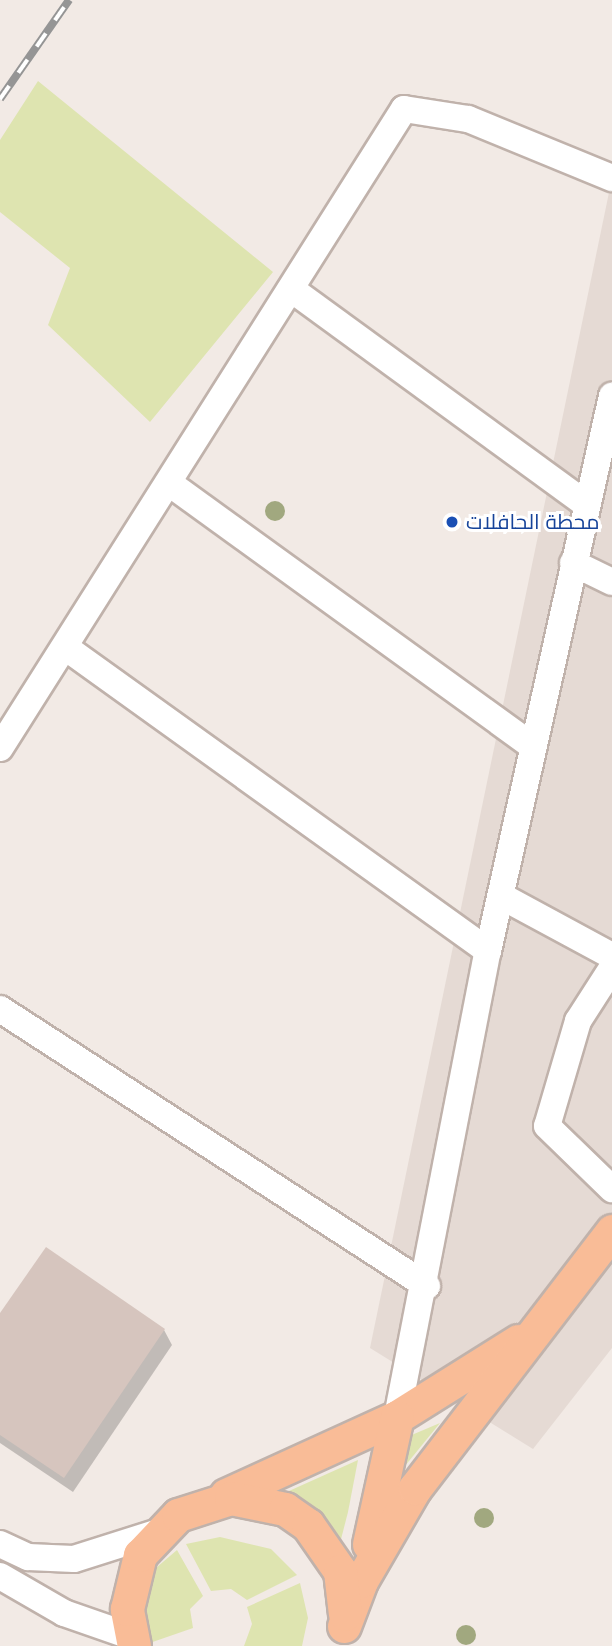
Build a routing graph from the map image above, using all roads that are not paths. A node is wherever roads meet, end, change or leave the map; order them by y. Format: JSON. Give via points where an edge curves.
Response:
{"nodes":[{"id":1,"x":612,"y":178,"type":"edge"},
{"id":2,"x":291,"y":289,"type":"junction"},
{"id":3,"x":612,"y":396,"type":"edge"},
{"id":4,"x":169,"y":483,"type":"junction"},
{"id":5,"x":585,"y":503,"type":"junction"},
{"id":6,"x":573,"y":563,"type":"junction"},
{"id":7,"x":612,"y":582,"type":"edge"},
{"id":8,"x":65,"y":648,"type":"junction"},
{"id":9,"x":534,"y":747,"type":"junction"},
{"id":10,"x":0,"y":748,"type":"edge"},
{"id":11,"x":501,"y":897,"type":"junction"},
{"id":12,"x":488,"y":951,"type":"junction"},
{"id":13,"x":612,"y":956,"type":"edge"},
{"id":14,"x":612,"y":968,"type":"edge"},
{"id":15,"x":0,"y":1009,"type":"edge"},
{"id":16,"x":612,"y":1189,"type":"edge"},
{"id":17,"x":612,"y":1231,"type":"edge"},
{"id":18,"x":427,"y":1286,"type":"junction"},
{"id":19,"x":538,"y":1329,"type":"junction"},
{"id":20,"x":397,"y":1417,"type":"junction"},
{"id":21,"x":204,"y":1503,"type":"junction"},
{"id":22,"x":156,"y":1533,"type":"junction"},
{"id":23,"x":0,"y":1544,"type":"edge"},
{"id":24,"x":0,"y":1576,"type":"edge"},
{"id":25,"x":361,"y":1581,"type":"junction"},
{"id":26,"x":341,"y":1636,"type":"edge"},
{"id":27,"x":132,"y":1641,"type":"edge"}],
"edges":[{"from":1,"to":2,"type":"street","via":[[468,118],[404,109]]},
{"from":2,"to":4,"type":"street"},
{"from":2,"to":5,"type":"street"},
{"from":3,"to":5,"type":"street"},
{"from":4,"to":8,"type":"street"},
{"from":4,"to":9,"type":"street"},
{"from":5,"to":6,"type":"street"},
{"from":6,"to":7,"type":"street"},
{"from":6,"to":9,"type":"street"},
{"from":8,"to":10,"type":"street"},
{"from":8,"to":12,"type":"street"},
{"from":9,"to":11,"type":"street"},
{"from":11,"to":12,"type":"street"},
{"from":11,"to":13,"type":"street"},
{"from":12,"to":18,"type":"street"},
{"from":14,"to":16,"type":"street","via":[[578,1021],[547,1126]]},
{"from":15,"to":18,"type":"street"},
{"from":17,"to":19,"type":"main road"},
{"from":18,"to":20,"type":"street"},
{"from":19,"to":20,"type":"main road"},
{"from":19,"to":25,"type":"main road","via":[[415,1488]]},
{"from":20,"to":21,"type":"main road"},
{"from":20,"to":25,"type":"main road"},
{"from":21,"to":22,"type":"main road"},
{"from":21,"to":26,"type":"main road","via":[[259,1500],[308,1525],[340,1570]]},
{"from":22,"to":23,"type":"street","via":[[63,1560],[28,1557]]},
{"from":22,"to":27,"type":"main road","via":[[130,1581]]},
{"from":24,"to":27,"type":"street","via":[[64,1613]]},
{"from":25,"to":26,"type":"main road"}]}
